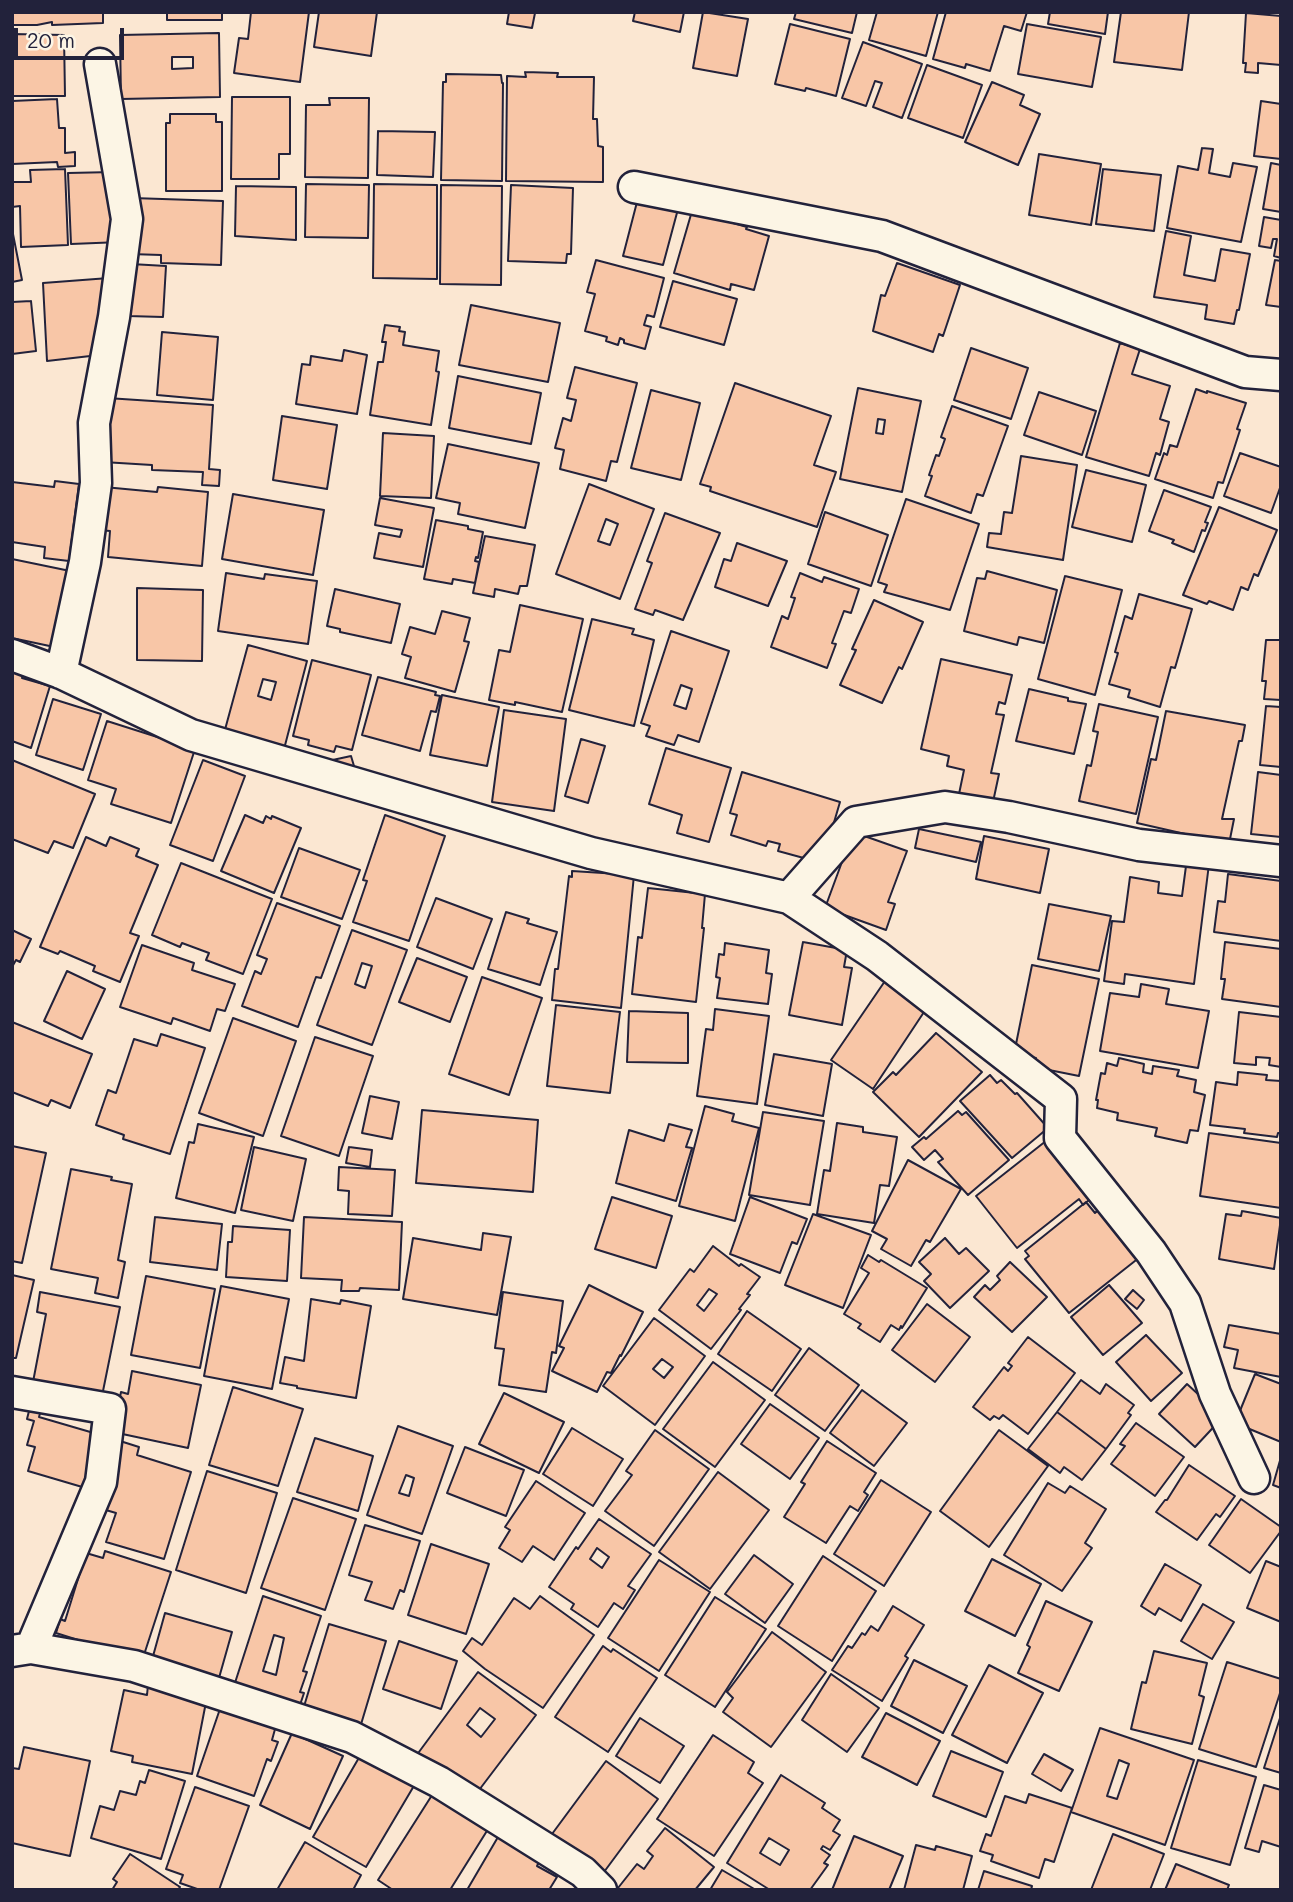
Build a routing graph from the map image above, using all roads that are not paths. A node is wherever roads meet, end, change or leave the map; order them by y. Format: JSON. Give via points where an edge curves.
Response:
{"nodes":[{"id":1,"x":100,"y":64,"type":"dead end"},
{"id":2,"x":634,"y":187,"type":"dead end"},
{"id":3,"x":1281,"y":375,"type":"edge"},
{"id":4,"x":12,"y":655,"type":"edge"},
{"id":5,"x":61,"y":673,"type":"junction"},
{"id":6,"x":1281,"y":861,"type":"edge"},
{"id":7,"x":789,"y":898,"type":"junction"},
{"id":8,"x":12,"y":1392,"type":"edge"},
{"id":9,"x":1254,"y":1478,"type":"dead end"},
{"id":10,"x":22,"y":1650,"type":"edge"},
{"id":11,"x":584,"y":1884,"type":"edge"}],
"edges":[{"from":1,"to":5,"type":"street","via":[[127,219],[94,423],[96,483],[85,562]]},
{"from":2,"to":3,"type":"street","via":[[882,236],[1245,372]]},
{"from":4,"to":5,"type":"street"},
{"from":5,"to":7,"type":"street","via":[[191,735],[591,853]]},
{"from":6,"to":7,"type":"street","via":[[1139,845],[945,807],[856,822]]},
{"from":7,"to":9,"type":"street","via":[[877,956],[1061,1099],[1060,1138],[1151,1252],[1185,1303],[1215,1394]]},
{"from":8,"to":10,"type":"street","via":[[110,1409],[101,1482]]},
{"from":10,"to":11,"type":"street","via":[[134,1666],[352,1737],[439,1782]]}]}
